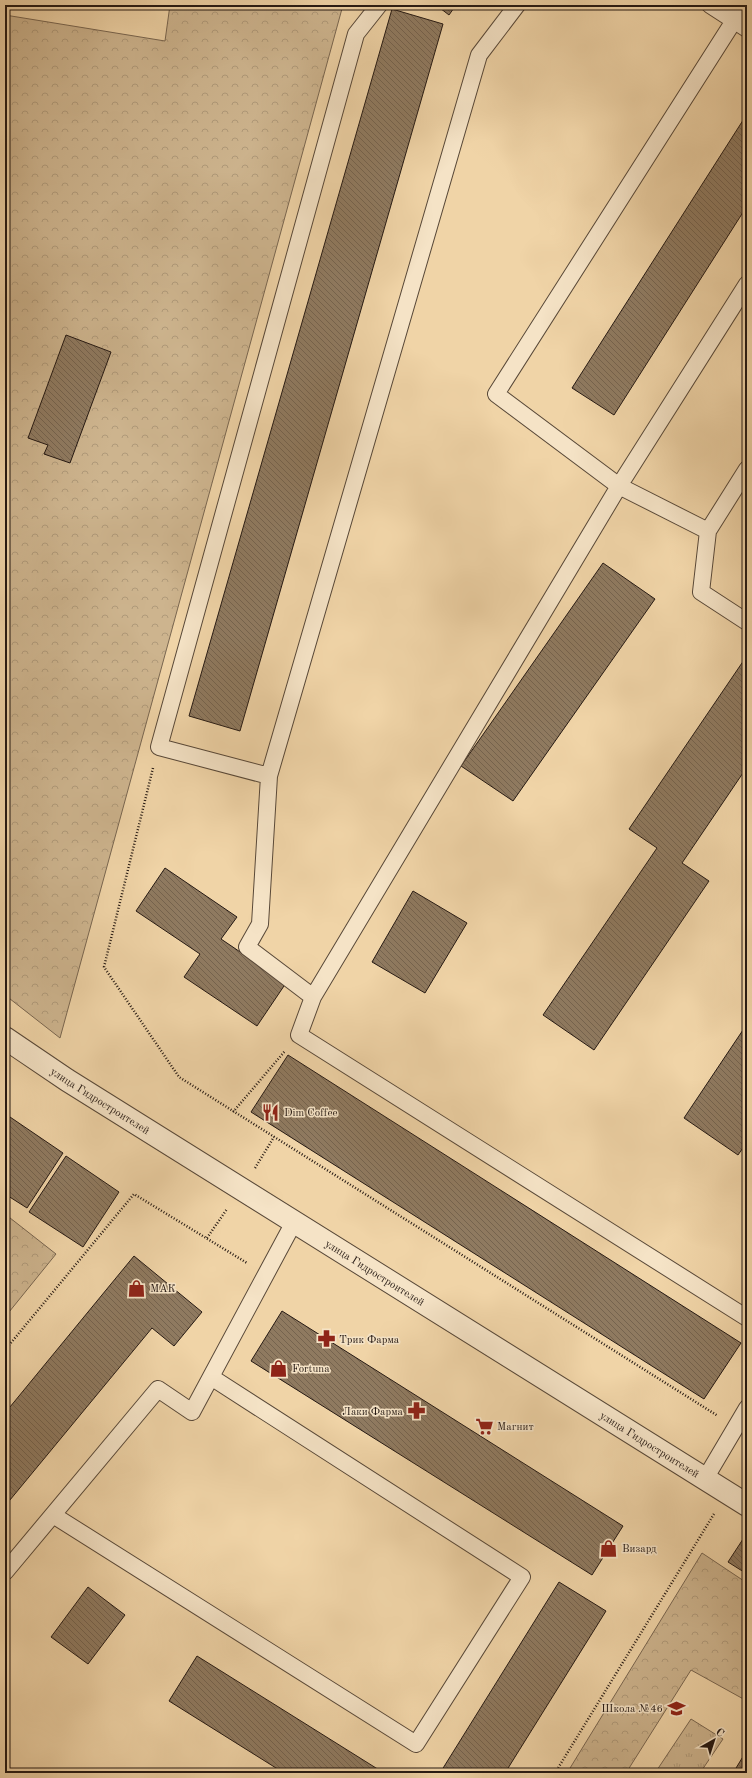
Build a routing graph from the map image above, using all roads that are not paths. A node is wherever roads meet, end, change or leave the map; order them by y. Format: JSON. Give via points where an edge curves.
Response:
{"nodes":[{"id":1,"x":379,"y":5,"type":"edge"},
{"id":2,"x":517,"y":5,"type":"edge"},
{"id":3,"x":710,"y":5,"type":"edge"},
{"id":4,"x":744,"y":5,"type":"edge"},
{"id":5,"x":740,"y":25,"type":"edge"},
{"id":6,"x":747,"y":284,"type":"edge"},
{"id":7,"x":746,"y":474,"type":"edge"},
{"id":8,"x":618,"y":486,"type":"junction"},
{"id":9,"x":708,"y":531,"type":"junction"},
{"id":10,"x":747,"y":622,"type":"edge"},
{"id":11,"x":269,"y":776,"type":"junction"},
{"id":12,"x":313,"y":997,"type":"junction"},
{"id":13,"x":5,"y":1038,"type":"edge"},
{"id":14,"x":294,"y":1222,"type":"junction"},
{"id":15,"x":747,"y":1318,"type":"edge"},
{"id":16,"x":211,"y":1377,"type":"junction"},
{"id":17,"x":747,"y":1408,"type":"edge"},
{"id":18,"x":705,"y":1479,"type":"junction"},
{"id":19,"x":747,"y":1504,"type":"edge"},
{"id":20,"x":53,"y":1515,"type":"junction"},
{"id":21,"x":5,"y":1572,"type":"edge"}],
"edges":[{"from":1,"to":11,"type":"lane","via":[[356,34],[159,747]]},
{"from":2,"to":11,"type":"lane","via":[[480,55]]},
{"from":3,"to":5,"type":"lane"},
{"from":4,"to":5,"type":"lane"},
{"from":5,"to":8,"type":"lane","via":[[496,394]]},
{"from":6,"to":8,"type":"lane"},
{"from":7,"to":9,"type":"lane"},
{"from":8,"to":9,"type":"lane"},
{"from":8,"to":12,"type":"lane"},
{"from":9,"to":10,"type":"lane","via":[[701,592]]},
{"from":11,"to":12,"type":"lane","via":[[260,924],[247,947]]},
{"from":12,"to":15,"type":"lane","via":[[299,1034]]},
{"from":13,"to":14,"type":"street","name":"улица Гидростроителей","via":[[67,1080]]},
{"from":14,"to":16,"type":"lane"},
{"from":14,"to":18,"type":"street","name":"улица Гидростроителей"},
{"from":16,"to":20,"type":"lane","via":[[192,1412],[158,1389]]},
{"from":16,"to":20,"type":"lane","via":[[522,1577],[416,1744]]},
{"from":17,"to":18,"type":"lane"},
{"from":18,"to":19,"type":"street","name":"улица Гидростроителей"},
{"from":20,"to":21,"type":"lane"}]}
